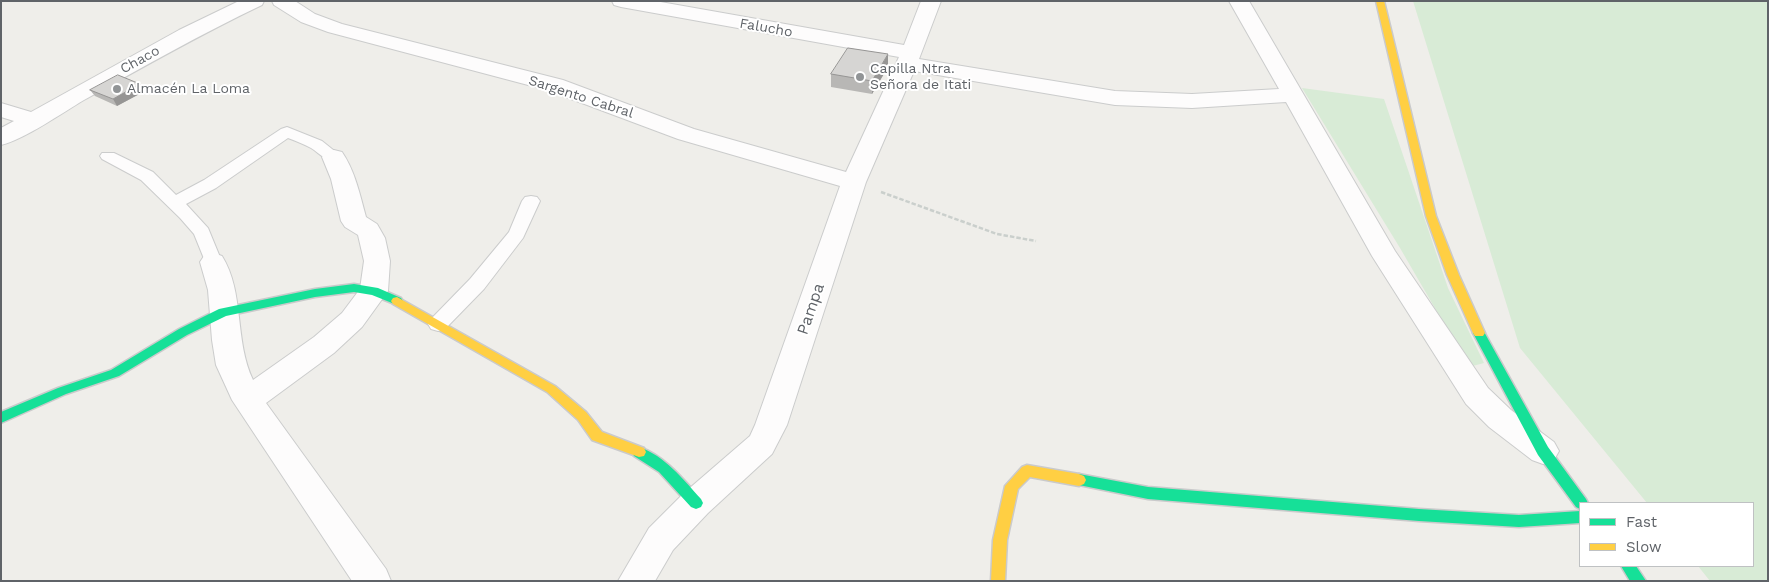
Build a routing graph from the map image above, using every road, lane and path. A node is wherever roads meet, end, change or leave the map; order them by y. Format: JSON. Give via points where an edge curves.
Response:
{"nodes":[{"id":1,"x":255,"y":1,"type":"edge"},
{"id":2,"x":281,"y":1,"type":"edge"},
{"id":3,"x":621,"y":1,"type":"edge"},
{"id":4,"x":931,"y":1,"type":"edge"},
{"id":5,"x":1239,"y":1,"type":"edge"},
{"id":6,"x":1380,"y":1,"type":"edge"},
{"id":7,"x":908,"y":58,"type":"junction"},
{"id":8,"x":1294,"y":96,"type":"junction"},
{"id":9,"x":1,"y":110,"type":"edge"},
{"id":10,"x":34,"y":120,"type":"junction"},
{"id":11,"x":1,"y":138,"type":"edge"},
{"id":12,"x":108,"y":156,"type":"dead end"},
{"id":13,"x":334,"y":157,"type":"joint"},
{"id":14,"x":854,"y":182,"type":"junction"},
{"id":15,"x":531,"y":201,"type":"dead end"},
{"id":16,"x":174,"y":203,"type":"junction"},
{"id":17,"x":1036,"y":241,"type":"dead end"},
{"id":18,"x":213,"y":262,"type":"joint"},
{"id":19,"x":374,"y":291,"type":"junction"},
{"id":20,"x":223,"y":312,"type":"junction"},
{"id":21,"x":438,"y":324,"type":"junction"},
{"id":22,"x":247,"y":400,"type":"junction"},
{"id":23,"x":1,"y":418,"type":"edge"},
{"id":24,"x":1543,"y":451,"type":"junction"},
{"id":25,"x":1581,"y":502,"type":"edge"},
{"id":26,"x":696,"y":503,"type":"junction"},
{"id":27,"x":1579,"y":516,"type":"edge"},
{"id":28,"x":1629,"y":567,"type":"edge"},
{"id":29,"x":373,"y":581,"type":"edge"},
{"id":30,"x":636,"y":581,"type":"edge"},
{"id":31,"x":998,"y":581,"type":"edge"},
{"id":32,"x":1640,"y":581,"type":"edge"}],
"edges":[{"from":1,"to":10,"type":"street","name":"Chaco","via":[[186,34]]},
{"from":2,"to":14,"type":"street","name":"Sargento Cabral","via":[[308,18],[335,28],[555,85],[686,134]]},
{"from":3,"to":7,"type":"street","name":"Falucho"},
{"from":4,"to":7,"type":"street","name":"Pampa"},
{"from":5,"to":8,"type":"street"},
{"from":6,"to":24,"type":"street","via":[[1431,216],[1486,349]]},
{"from":7,"to":8,"type":"street","name":"Falucho","via":[[1115,98],[1192,101]]},
{"from":7,"to":14,"type":"street","name":"Pampa"},
{"from":8,"to":24,"type":"street","via":[[1385,256],[1477,396],[1511,428]]},
{"from":9,"to":10,"type":"street"},
{"from":10,"to":11,"type":"street","name":"Chaco"},
{"from":12,"to":16,"type":"lane","via":[[147,176]]},
{"from":13,"to":16,"type":"lane","via":[[316,144],[287,132],[210,184]]},
{"from":13,"to":19,"type":"street","via":[[354,221],[368,230],[372,238],[377,261]]},
{"from":14,"to":17,"type":"path","via":[[998,234]]},
{"from":14,"to":26,"type":"street","name":"Pampa","via":[[771,426],[760,445]]},
{"from":15,"to":21,"type":"lane","via":[[517,234],[478,284]]},
{"from":16,"to":18,"type":"lane","via":[[202,232]]},
{"from":18,"to":20,"type":"street","via":[[222,290]]},
{"from":19,"to":20,"type":"street","via":[[354,288],[325,292]]},
{"from":19,"to":21,"type":"street"},
{"from":19,"to":22,"type":"street","via":[[352,320],[331,339]]},
{"from":20,"to":22,"type":"street","via":[[231,365]]},
{"from":20,"to":23,"type":"street","via":[[115,373],[62,391]]},
{"from":21,"to":26,"type":"street","via":[[551,389],[582,416],[597,436],[646,454],[667,471]]},
{"from":22,"to":29,"type":"street"},
{"from":24,"to":25,"type":"street"},
{"from":26,"to":30,"type":"street","name":"Pampa","via":[[661,539]]},
{"from":27,"to":31,"type":"street","via":[[1519,521],[1419,516],[1148,493],[1027,471],[1012,486],[1000,540]]},
{"from":28,"to":32,"type":"street"}]}
